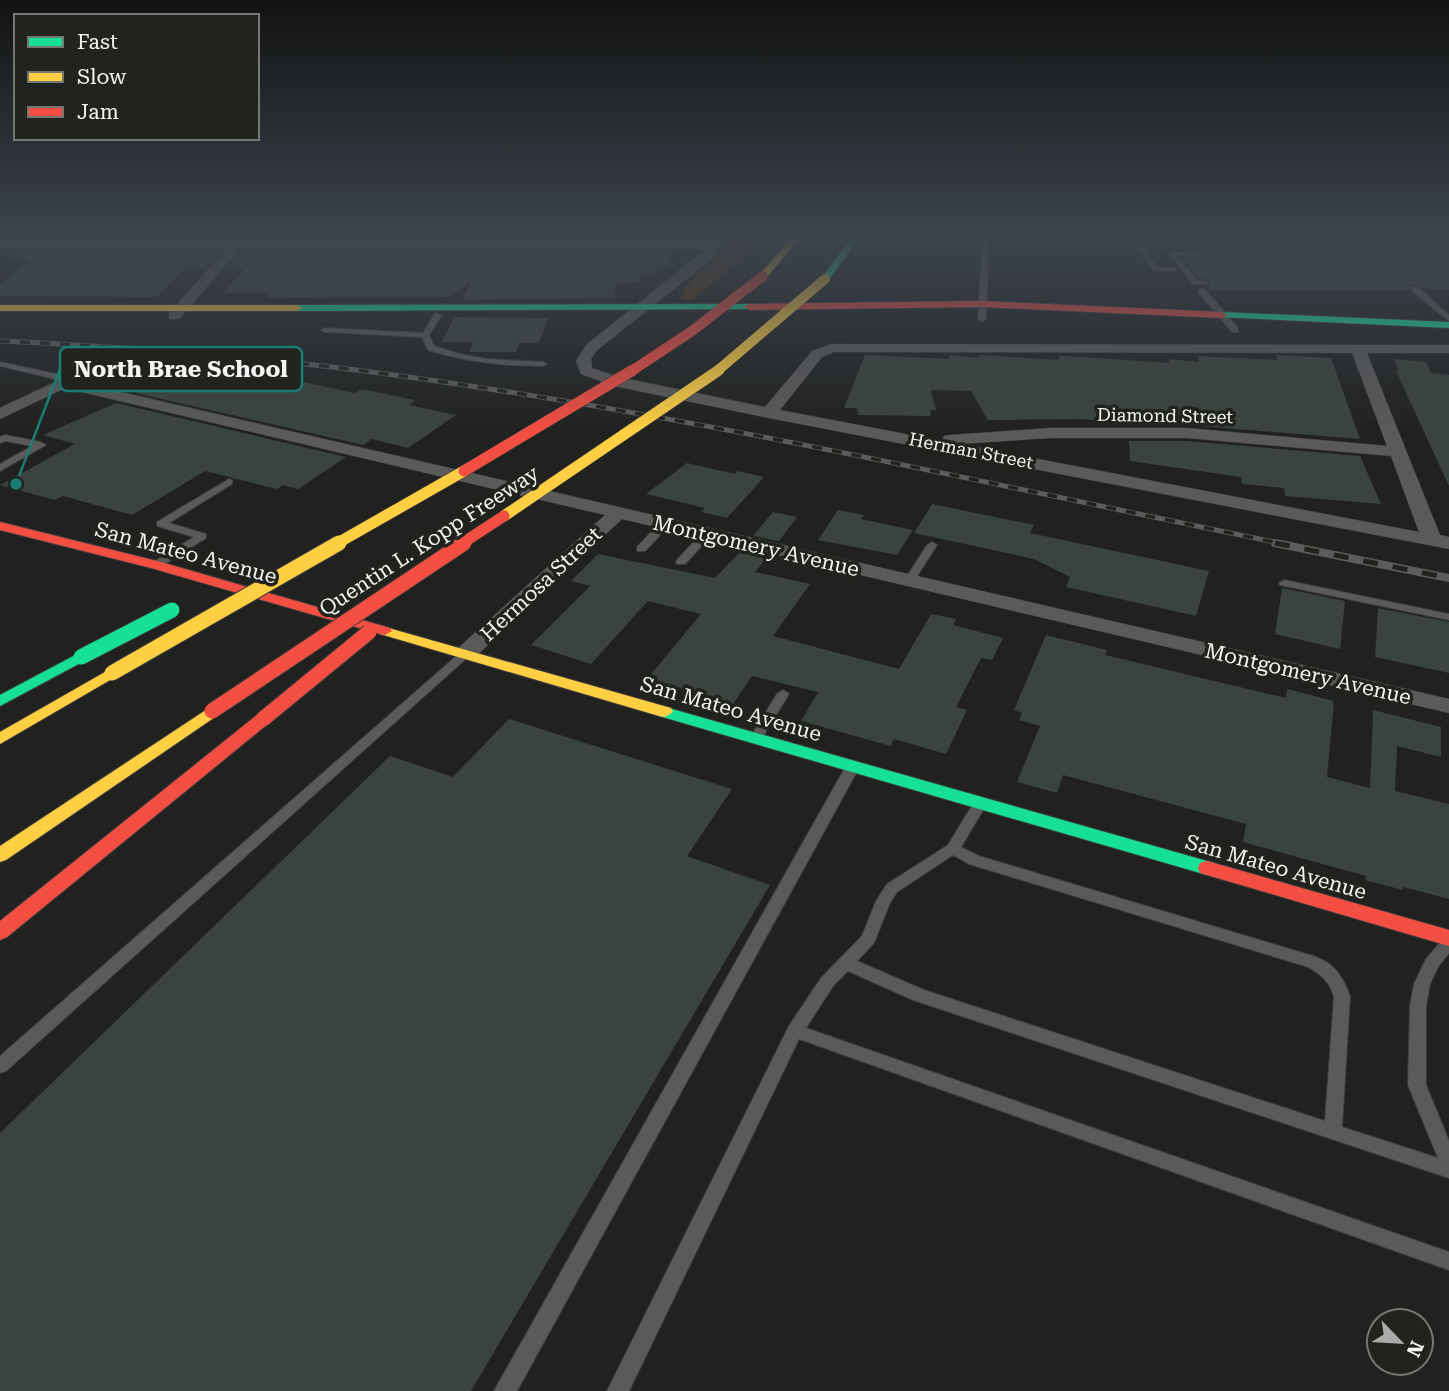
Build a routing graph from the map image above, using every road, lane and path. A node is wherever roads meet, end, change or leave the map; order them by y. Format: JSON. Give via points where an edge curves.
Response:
{"nodes":[{"id":1,"x":188,"y":300,"type":"edge"},
{"id":2,"x":654,"y":300,"type":"edge"},
{"id":3,"x":734,"y":300,"type":"edge"},
{"id":4,"x":804,"y":300,"type":"edge"},
{"id":5,"x":820,"y":300,"type":"edge"},
{"id":6,"x":983,"y":300,"type":"edge"},
{"id":7,"x":1212,"y":300,"type":"edge"},
{"id":8,"x":1428,"y":300,"type":"edge"},
{"id":9,"x":0,"y":307,"type":"edge"},
{"id":10,"x":643,"y":309,"type":"junction"},
{"id":11,"x":177,"y":312,"type":"junction"},
{"id":12,"x":982,"y":312,"type":"junction"},
{"id":13,"x":0,"y":315,"type":"edge"},
{"id":14,"x":438,"y":315,"type":"junction"},
{"id":15,"x":1222,"y":315,"type":"junction"},
{"id":16,"x":1449,"y":318,"type":"edge"},
{"id":17,"x":629,"y":319,"type":"junction"},
{"id":18,"x":1449,"y":325,"type":"edge"},
{"id":19,"x":325,"y":330,"type":"dead end"},
{"id":20,"x":1235,"y":330,"type":"junction"},
{"id":21,"x":425,"y":335,"type":"junction"},
{"id":22,"x":1449,"y":337,"type":"edge"},
{"id":23,"x":1358,"y":349,"type":"junction"},
{"id":24,"x":1449,"y":349,"type":"edge"},
{"id":25,"x":0,"y":364,"type":"edge"},
{"id":26,"x":103,"y":364,"type":"dead end"},
{"id":27,"x":543,"y":364,"type":"dead end"},
{"id":28,"x":63,"y":383,"type":"junction"},
{"id":29,"x":700,"y":385,"type":"junction"},
{"id":30,"x":769,"y":413,"type":"junction"},
{"id":31,"x":0,"y":414,"type":"edge"},
{"id":32,"x":556,"y":418,"type":"junction"},
{"id":33,"x":0,"y":440,"type":"edge"},
{"id":34,"x":622,"y":440,"type":"junction"},
{"id":35,"x":929,"y":443,"type":"junction"},
{"id":36,"x":1399,"y":452,"type":"junction"},
{"id":37,"x":0,"y":468,"type":"edge"},
{"id":38,"x":229,"y":482,"type":"dead end"},
{"id":39,"x":617,"y":514,"type":"junction"},
{"id":40,"x":664,"y":525,"type":"junction"},
{"id":41,"x":2,"y":528,"type":"edge"},
{"id":42,"x":706,"y":535,"type":"junction"},
{"id":43,"x":310,"y":540,"type":"dead end"},
{"id":44,"x":1440,"y":542,"type":"edge"},
{"id":45,"x":933,"y":545,"type":"dead end"},
{"id":46,"x":641,"y":550,"type":"dead end"},
{"id":47,"x":681,"y":562,"type":"dead end"},
{"id":48,"x":156,"y":565,"type":"junction"},
{"id":49,"x":249,"y":571,"type":"dead end"},
{"id":50,"x":909,"y":582,"type":"junction"},
{"id":51,"x":1284,"y":583,"type":"dead end"},
{"id":52,"x":407,"y":601,"type":"dead end"},
{"id":53,"x":1449,"y":617,"type":"edge"},
{"id":54,"x":386,"y":618,"type":"dead end"},
{"id":55,"x":465,"y":654,"type":"junction"},
{"id":56,"x":783,"y":694,"type":"dead end"},
{"id":57,"x":0,"y":701,"type":"edge"},
{"id":58,"x":1449,"y":706,"type":"edge"},
{"id":59,"x":756,"y":738,"type":"junction"},
{"id":60,"x":0,"y":739,"type":"edge"},
{"id":61,"x":853,"y":766,"type":"junction"},
{"id":62,"x":981,"y":802,"type":"junction"},
{"id":63,"x":953,"y":849,"type":"junction"},
{"id":64,"x":0,"y":855,"type":"edge"},
{"id":65,"x":0,"y":932,"type":"edge"},
{"id":66,"x":1449,"y":940,"type":"edge"},
{"id":67,"x":846,"y":963,"type":"junction"},
{"id":68,"x":795,"y":1031,"type":"junction"},
{"id":69,"x":0,"y":1066,"type":"edge"},
{"id":70,"x":1333,"y":1131,"type":"junction"},
{"id":71,"x":1449,"y":1163,"type":"edge"},
{"id":72,"x":1449,"y":1170,"type":"edge"},
{"id":73,"x":1449,"y":1261,"type":"edge"},
{"id":74,"x":505,"y":1391,"type":"edge"},
{"id":75,"x":618,"y":1391,"type":"edge"}],
"edges":[{"from":1,"to":11,"type":"street"},
{"from":2,"to":10,"type":"street","name":"Herman Street"},
{"from":3,"to":32,"type":"main road","name":"Quentin L. Kopp Freeway","bridge":true,"via":[[612,386]]},
{"from":4,"to":29,"type":"main road","name":"Quentin L. Kopp Freeway","bridge":true,"via":[[778,326]]},
{"from":5,"to":29,"type":"main road","bridge":true},
{"from":6,"to":12,"type":"lane"},
{"from":7,"to":15,"type":"lane"},
{"from":8,"to":16,"type":"lane"},
{"from":9,"to":11,"type":"main road"},
{"from":10,"to":11,"type":"main road"},
{"from":10,"to":12,"type":"main road"},
{"from":10,"to":17,"type":"street","name":"Herman Street"},
{"from":11,"to":13,"type":"main road"},
{"from":11,"to":14,"type":"main road"},
{"from":12,"to":15,"type":"main road"},
{"from":12,"to":17,"type":"main road"},
{"from":12,"to":20,"type":"main road"},
{"from":14,"to":17,"type":"main road"},
{"from":14,"to":21,"type":"lane"},
{"from":15,"to":18,"type":"main road"},
{"from":15,"to":20,"type":"lane"},
{"from":17,"to":30,"type":"street","name":"Herman Street","via":[[584,356],[586,371]]},
{"from":19,"to":21,"type":"lane"},
{"from":20,"to":22,"type":"main road"},
{"from":21,"to":27,"type":"lane","via":[[431,348],[454,357],[494,364]]},
{"from":23,"to":24,"type":"street"},
{"from":23,"to":30,"type":"street","via":[[844,347],[824,350]]},
{"from":23,"to":36,"type":"street"},
{"from":25,"to":28,"type":"lane","via":[[63,378]]},
{"from":26,"to":28,"type":"street"},
{"from":28,"to":31,"type":"street"},
{"from":28,"to":39,"type":"street","name":"Montgomery Avenue"},
{"from":29,"to":34,"type":"main road","name":"Quentin L. Kopp Freeway","bridge":true},
{"from":30,"to":35,"type":"street","name":"Herman Street"},
{"from":32,"to":43,"type":"main road","bridge":true},
{"from":32,"to":60,"type":"main road","name":"Quentin L. Kopp Freeway","bridge":true},
{"from":33,"to":37,"type":"lane","via":[[41,445]]},
{"from":34,"to":52,"type":"main road","bridge":true,"via":[[458,558]]},
{"from":34,"to":64,"type":"main road","name":"Quentin L. Kopp Freeway","bridge":true},
{"from":35,"to":36,"type":"street","name":"Diamond Street","via":[[1051,433],[1187,433]]},
{"from":35,"to":44,"type":"street","name":"Herman Street"},
{"from":36,"to":44,"type":"street"},
{"from":38,"to":48,"type":"lane","via":[[161,524],[202,537]]},
{"from":39,"to":40,"type":"street","name":"Montgomery Avenue"},
{"from":39,"to":55,"type":"street","name":"Hermosa Street"},
{"from":40,"to":42,"type":"street","name":"Montgomery Avenue"},
{"from":40,"to":46,"type":"lane"},
{"from":41,"to":48,"type":"main road","name":"San Mateo Avenue"},
{"from":42,"to":47,"type":"lane"},
{"from":42,"to":50,"type":"street","name":"Montgomery Avenue"},
{"from":45,"to":50,"type":"lane"},
{"from":48,"to":55,"type":"main road","name":"San Mateo Avenue"},
{"from":49,"to":57,"type":"main road","bridge":true},
{"from":50,"to":58,"type":"street","name":"Montgomery Avenue"},
{"from":51,"to":53,"type":"lane"},
{"from":54,"to":65,"type":"main road","bridge":true},
{"from":55,"to":59,"type":"main road","name":"San Mateo Avenue"},
{"from":55,"to":69,"type":"lane"},
{"from":56,"to":59,"type":"lane"},
{"from":59,"to":61,"type":"main road","name":"San Mateo Avenue"},
{"from":61,"to":62,"type":"main road","name":"San Mateo Avenue"},
{"from":61,"to":74,"type":"lane"},
{"from":62,"to":63,"type":"lane"},
{"from":62,"to":66,"type":"main road","name":"San Mateo Avenue"},
{"from":63,"to":67,"type":"lane","via":[[892,888],[869,939]]},
{"from":63,"to":70,"type":"lane","via":[[974,860],[1326,969],[1339,983],[1342,997]]},
{"from":66,"to":71,"type":"lane","via":[[1422,984],[1418,1006],[1418,1084]]},
{"from":67,"to":68,"type":"lane","via":[[827,982]]},
{"from":67,"to":70,"type":"lane","via":[[919,995]]},
{"from":68,"to":73,"type":"lane"},
{"from":68,"to":75,"type":"lane"},
{"from":70,"to":72,"type":"lane"}]}
